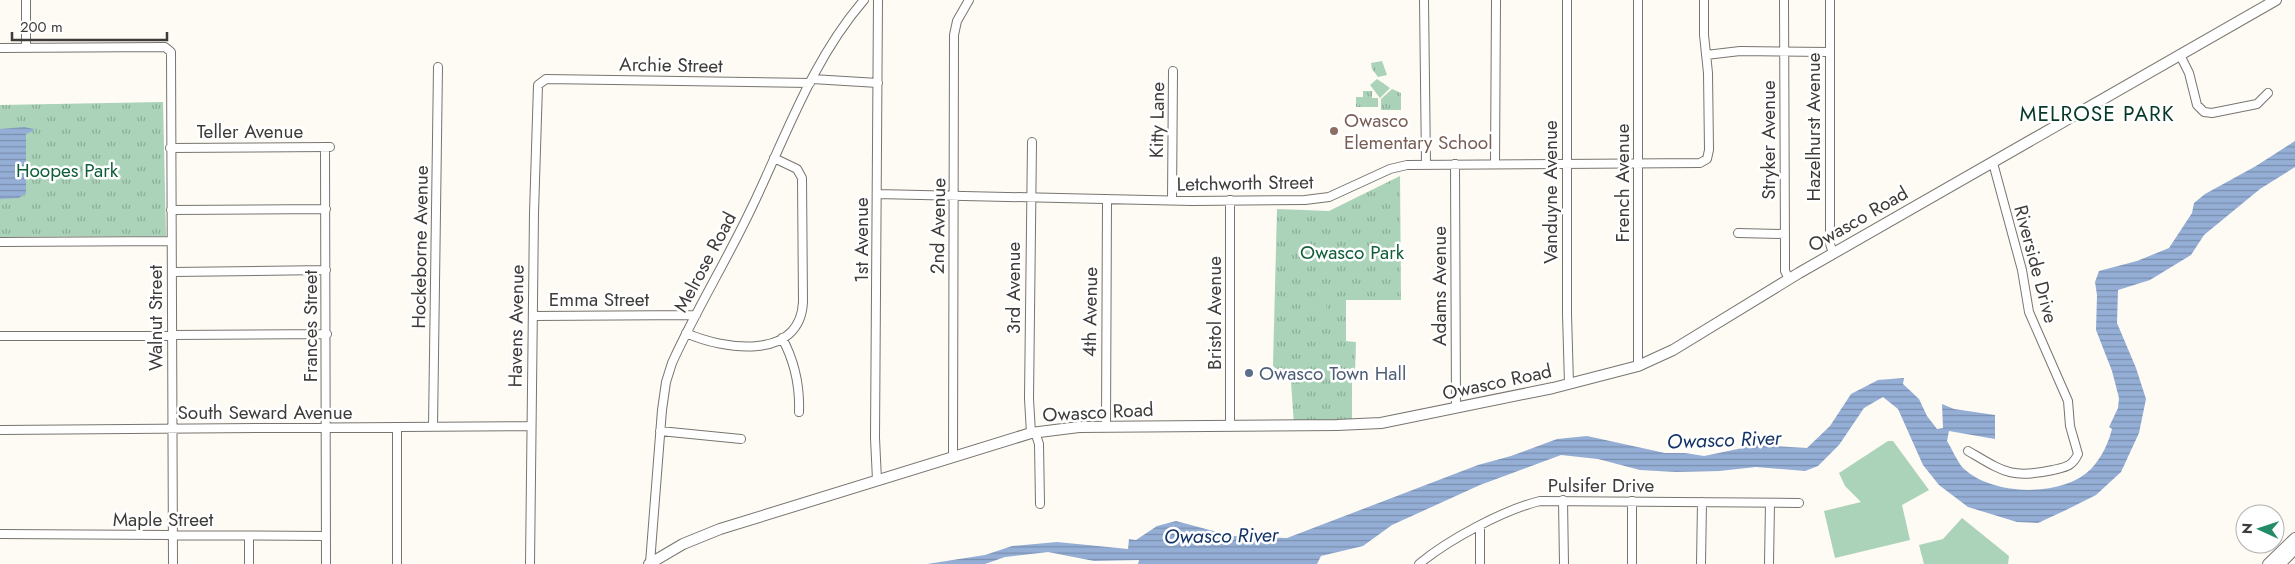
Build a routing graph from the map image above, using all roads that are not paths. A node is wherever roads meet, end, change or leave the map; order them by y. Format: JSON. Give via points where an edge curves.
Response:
{"nodes":[{"id":1,"x":26,"y":0,"type":"edge"},
{"id":2,"x":864,"y":0,"type":"edge"},
{"id":3,"x":878,"y":0,"type":"edge"},
{"id":4,"x":969,"y":0,"type":"edge"},
{"id":5,"x":1424,"y":0,"type":"edge"},
{"id":6,"x":1496,"y":0,"type":"edge"},
{"id":7,"x":1567,"y":0,"type":"edge"},
{"id":8,"x":1638,"y":0,"type":"edge"},
{"id":9,"x":1704,"y":0,"type":"edge"},
{"id":10,"x":1784,"y":0,"type":"edge"},
{"id":11,"x":1830,"y":0,"type":"edge"},
{"id":12,"x":2276,"y":0,"type":"edge"},
{"id":13,"x":26,"y":47,"type":"junction"},
{"id":14,"x":0,"y":48,"type":"edge"},
{"id":15,"x":1784,"y":51,"type":"junction"},
{"id":16,"x":1830,"y":52,"type":"junction"},
{"id":17,"x":1706,"y":55,"type":"junction"},
{"id":18,"x":2180,"y":55,"type":"junction"},
{"id":19,"x":438,"y":67,"type":"dead end"},
{"id":20,"x":1174,"y":71,"type":"dead end"},
{"id":21,"x":811,"y":81,"type":"junction"},
{"id":22,"x":878,"y":83,"type":"junction"},
{"id":23,"x":537,"y":89,"type":"joint"},
{"id":24,"x":2268,"y":93,"type":"dead end"},
{"id":25,"x":1032,"y":142,"type":"dead end"},
{"id":26,"x":328,"y":147,"type":"joint"},
{"id":27,"x":170,"y":148,"type":"junction"},
{"id":28,"x":774,"y":158,"type":"junction"},
{"id":29,"x":1993,"y":162,"type":"junction"},
{"id":30,"x":1426,"y":164,"type":"junction"},
{"id":31,"x":1456,"y":164,"type":"junction"},
{"id":32,"x":1495,"y":164,"type":"junction"},
{"id":33,"x":1567,"y":164,"type":"junction"},
{"id":34,"x":1638,"y":165,"type":"junction"},
{"id":35,"x":877,"y":194,"type":"junction"},
{"id":36,"x":954,"y":196,"type":"junction"},
{"id":37,"x":1030,"y":197,"type":"junction"},
{"id":38,"x":1107,"y":199,"type":"junction"},
{"id":39,"x":1172,"y":200,"type":"junction"},
{"id":40,"x":1230,"y":200,"type":"junction"},
{"id":41,"x":326,"y":209,"type":"junction"},
{"id":42,"x":171,"y":210,"type":"junction"},
{"id":43,"x":1738,"y":233,"type":"dead end"},
{"id":44,"x":1785,"y":234,"type":"junction"},
{"id":45,"x":171,"y":241,"type":"junction"},
{"id":46,"x":0,"y":242,"type":"edge"},
{"id":47,"x":1834,"y":253,"type":"junction"},
{"id":48,"x":326,"y":270,"type":"junction"},
{"id":49,"x":172,"y":272,"type":"junction"},
{"id":50,"x":1789,"y":279,"type":"junction"},
{"id":51,"x":696,"y":315,"type":"junction"},
{"id":52,"x":533,"y":316,"type":"junction"},
{"id":53,"x":686,"y":333,"type":"junction"},
{"id":54,"x":327,"y":334,"type":"junction"},
{"id":55,"x":172,"y":335,"type":"junction"},
{"id":56,"x":0,"y":336,"type":"edge"},
{"id":57,"x":782,"y":338,"type":"junction"},
{"id":58,"x":1638,"y":366,"type":"junction"},
{"id":59,"x":1569,"y":384,"type":"junction"},
{"id":60,"x":1456,"y":408,"type":"junction"},
{"id":61,"x":799,"y":412,"type":"dead end"},
{"id":62,"x":531,"y":426,"type":"junction"},
{"id":63,"x":1106,"y":426,"type":"junction"},
{"id":64,"x":1230,"y":426,"type":"junction"},
{"id":65,"x":397,"y":427,"type":"junction"},
{"id":66,"x":433,"y":427,"type":"junction"},
{"id":67,"x":327,"y":428,"type":"junction"},
{"id":68,"x":172,"y":429,"type":"junction"},
{"id":69,"x":0,"y":430,"type":"edge"},
{"id":70,"x":660,"y":431,"type":"junction"},
{"id":71,"x":1031,"y":433,"type":"junction"},
{"id":72,"x":741,"y":440,"type":"dead end"},
{"id":73,"x":1968,"y":451,"type":"dead end"},
{"id":74,"x":953,"y":456,"type":"junction"},
{"id":75,"x":877,"y":480,"type":"junction"},
{"id":76,"x":1564,"y":500,"type":"junction"},
{"id":77,"x":1632,"y":501,"type":"junction"},
{"id":78,"x":1702,"y":502,"type":"junction"},
{"id":79,"x":1770,"y":502,"type":"junction"},
{"id":80,"x":1799,"y":502,"type":"dead end"},
{"id":81,"x":1040,"y":504,"type":"dead end"},
{"id":82,"x":1480,"y":527,"type":"junction"},
{"id":83,"x":0,"y":534,"type":"edge"},
{"id":84,"x":173,"y":536,"type":"junction"},
{"id":85,"x":249,"y":536,"type":"junction"},
{"id":86,"x":326,"y":536,"type":"junction"},
{"id":87,"x":2295,"y":538,"type":"edge"},
{"id":88,"x":2295,"y":549,"type":"edge"},
{"id":89,"x":173,"y":564,"type":"edge"},
{"id":90,"x":249,"y":564,"type":"edge"},
{"id":91,"x":326,"y":564,"type":"edge"},
{"id":92,"x":397,"y":564,"type":"edge"},
{"id":93,"x":530,"y":564,"type":"edge"},
{"id":94,"x":650,"y":564,"type":"edge"},
{"id":95,"x":1419,"y":564,"type":"edge"},
{"id":96,"x":1480,"y":564,"type":"edge"},
{"id":97,"x":1564,"y":564,"type":"edge"},
{"id":98,"x":1632,"y":564,"type":"edge"},
{"id":99,"x":1701,"y":564,"type":"edge"},
{"id":100,"x":1769,"y":564,"type":"edge"},
{"id":101,"x":2268,"y":564,"type":"edge"},
{"id":102,"x":2280,"y":564,"type":"edge"}],
"edges":[{"from":1,"to":13,"type":"street"},
{"from":2,"to":21,"type":"street","name":"Melrose Road","via":[[842,27]]},
{"from":3,"to":22,"type":"street","name":"1st Avenue"},
{"from":4,"to":36,"type":"street","name":"2nd Avenue","via":[[957,21],[954,35]]},
{"from":5,"to":30,"type":"street"},
{"from":6,"to":32,"type":"street"},
{"from":7,"to":33,"type":"street","name":"Vanduyne Avenue"},
{"from":8,"to":34,"type":"street","name":"French Avenue"},
{"from":9,"to":17,"type":"street"},
{"from":10,"to":15,"type":"street","name":"Stryker Avenue"},
{"from":11,"to":16,"type":"street","name":"Hazelhurst Avenue"},
{"from":12,"to":18,"type":"main road","name":"Owasco Road"},
{"from":13,"to":14,"type":"street"},
{"from":13,"to":27,"type":"street","name":"Walnut Street","via":[[165,47],[171,52]]},
{"from":15,"to":16,"type":"street"},
{"from":15,"to":17,"type":"street"},
{"from":15,"to":44,"type":"street","name":"Stryker Avenue"},
{"from":16,"to":47,"type":"street","name":"Hazelhurst Avenue","via":[[1830,244]]},
{"from":17,"to":34,"type":"street","name":"Letchworth Street","via":[[1707,159],[1683,165]]},
{"from":18,"to":24,"type":"street","via":[[2189,73],[2197,106],[2204,112],[2256,104]]},
{"from":18,"to":29,"type":"main road","name":"Owasco Road"},
{"from":19,"to":66,"type":"street","name":"Hockeborne Avenue"},
{"from":20,"to":39,"type":"street","name":"Kitty Lane"},
{"from":21,"to":22,"type":"street","name":"Archie Street"},
{"from":21,"to":23,"type":"street","name":"Archie Street","via":[[546,79]]},
{"from":21,"to":28,"type":"street","name":"Melrose Road"},
{"from":22,"to":35,"type":"street","name":"1st Avenue"},
{"from":23,"to":52,"type":"street","name":"Havens Avenue"},
{"from":25,"to":37,"type":"street","name":"3rd Avenue"},
{"from":26,"to":27,"type":"street","name":"Teller Avenue"},
{"from":26,"to":41,"type":"street","name":"Frances Street"},
{"from":27,"to":42,"type":"street","name":"Walnut Street"},
{"from":28,"to":51,"type":"street","name":"Melrose Road","via":[[741,231]]},
{"from":28,"to":57,"type":"street","via":[[799,170],[803,189],[802,310],[797,325]]},
{"from":29,"to":47,"type":"main road","name":"Owasco Road"},
{"from":29,"to":73,"type":"street","name":"Riverside Drive","via":[[2022,270],[2029,312],[2068,401],[2070,426],[2078,454],[2068,466],[2032,475],[2003,471]]},
{"from":30,"to":31,"type":"street","name":"Letchworth Street"},
{"from":30,"to":40,"type":"street","name":"Letchworth Street","via":[[1390,169],[1340,194],[1318,200]]},
{"from":31,"to":32,"type":"street","name":"Letchworth Street"},
{"from":31,"to":60,"type":"street","name":"Adams Avenue"},
{"from":32,"to":33,"type":"street","name":"Letchworth Street"},
{"from":33,"to":34,"type":"street","name":"Letchworth Street"},
{"from":33,"to":59,"type":"street","name":"Vanduyne Avenue"},
{"from":34,"to":58,"type":"street","name":"French Avenue"},
{"from":35,"to":36,"type":"street","name":"Letchworth Street"},
{"from":35,"to":75,"type":"street","name":"1st Avenue"},
{"from":36,"to":37,"type":"street","name":"Letchworth Street"},
{"from":36,"to":74,"type":"street","name":"2nd Avenue"},
{"from":37,"to":38,"type":"street","name":"Letchworth Street"},
{"from":37,"to":71,"type":"street","name":"3rd Avenue"},
{"from":38,"to":39,"type":"street","name":"Letchworth Street"},
{"from":38,"to":63,"type":"street","name":"4th Avenue"},
{"from":39,"to":40,"type":"street","name":"Letchworth Street"},
{"from":40,"to":64,"type":"street","name":"Bristol Avenue"},
{"from":41,"to":42,"type":"street"},
{"from":41,"to":48,"type":"street","name":"Frances Street"},
{"from":42,"to":45,"type":"street","name":"Walnut Street"},
{"from":43,"to":44,"type":"street"},
{"from":44,"to":50,"type":"street","name":"Stryker Avenue","via":[[1785,271]]},
{"from":45,"to":46,"type":"street"},
{"from":45,"to":49,"type":"street","name":"Walnut Street"},
{"from":47,"to":50,"type":"main road","name":"Owasco Road"},
{"from":48,"to":49,"type":"street"},
{"from":48,"to":54,"type":"street","name":"Frances Street"},
{"from":49,"to":55,"type":"street","name":"Walnut Street"},
{"from":50,"to":58,"type":"main road","name":"Owasco Road","via":[[1673,350]]},
{"from":51,"to":52,"type":"street","name":"Emma Street"},
{"from":51,"to":53,"type":"street","name":"Melrose Road"},
{"from":52,"to":62,"type":"street","name":"Havens Avenue"},
{"from":53,"to":57,"type":"street","via":[[741,348]]},
{"from":53,"to":70,"type":"street","name":"Melrose Road","via":[[666,382]]},
{"from":54,"to":55,"type":"street"},
{"from":54,"to":67,"type":"street","name":"Frances Street"},
{"from":55,"to":56,"type":"street"},
{"from":55,"to":68,"type":"street","name":"Walnut Street"},
{"from":57,"to":61,"type":"street","via":[[797,374]]},
{"from":58,"to":59,"type":"main road","name":"Owasco Road"},
{"from":59,"to":60,"type":"main road","name":"Owasco Road"},
{"from":60,"to":64,"type":"main road","name":"Owasco Road","via":[[1359,424]]},
{"from":62,"to":66,"type":"street","name":"South Seward Avenue"},
{"from":62,"to":93,"type":"street","name":"Havens Avenue"},
{"from":63,"to":64,"type":"main road","name":"Owasco Road"},
{"from":63,"to":71,"type":"main road","name":"Owasco Road"},
{"from":65,"to":66,"type":"street","name":"South Seward Avenue"},
{"from":65,"to":67,"type":"street","name":"South Seward Avenue"},
{"from":65,"to":92,"type":"street"},
{"from":67,"to":68,"type":"street","name":"South Seward Avenue"},
{"from":67,"to":86,"type":"street","name":"Frances Street"},
{"from":68,"to":69,"type":"street","name":"South Seward Avenue"},
{"from":68,"to":84,"type":"street","name":"Walnut Street"},
{"from":70,"to":72,"type":"street"},
{"from":70,"to":94,"type":"street","name":"Melrose Road"},
{"from":71,"to":74,"type":"main road","name":"Owasco Road"},
{"from":71,"to":81,"type":"street","name":"3rd Avenue","via":[[1038,439]]},
{"from":74,"to":75,"type":"main road","name":"Owasco Road"},
{"from":75,"to":94,"type":"main road","name":"Owasco Road","via":[[720,529],[683,544]]},
{"from":76,"to":77,"type":"street","name":"Pulsifer Drive"},
{"from":76,"to":82,"type":"street","name":"Pulsifer Drive","via":[[1532,503]]},
{"from":76,"to":97,"type":"street"},
{"from":77,"to":78,"type":"street","name":"Pulsifer Drive"},
{"from":77,"to":98,"type":"street"},
{"from":78,"to":79,"type":"street","name":"Pulsifer Drive"},
{"from":78,"to":99,"type":"street"},
{"from":79,"to":80,"type":"street","name":"Pulsifer Drive"},
{"from":79,"to":100,"type":"street"},
{"from":82,"to":95,"type":"street","name":"Pulsifer Drive"},
{"from":82,"to":96,"type":"street"},
{"from":83,"to":84,"type":"street","name":"Maple Street"},
{"from":84,"to":85,"type":"street","name":"Maple Street"},
{"from":84,"to":89,"type":"street","name":"Walnut Street"},
{"from":85,"to":86,"type":"street","name":"Maple Street"},
{"from":85,"to":90,"type":"street"},
{"from":86,"to":91,"type":"street","name":"Frances Street"},
{"from":87,"to":101,"type":"main road"},
{"from":88,"to":102,"type":"main road"}]}
